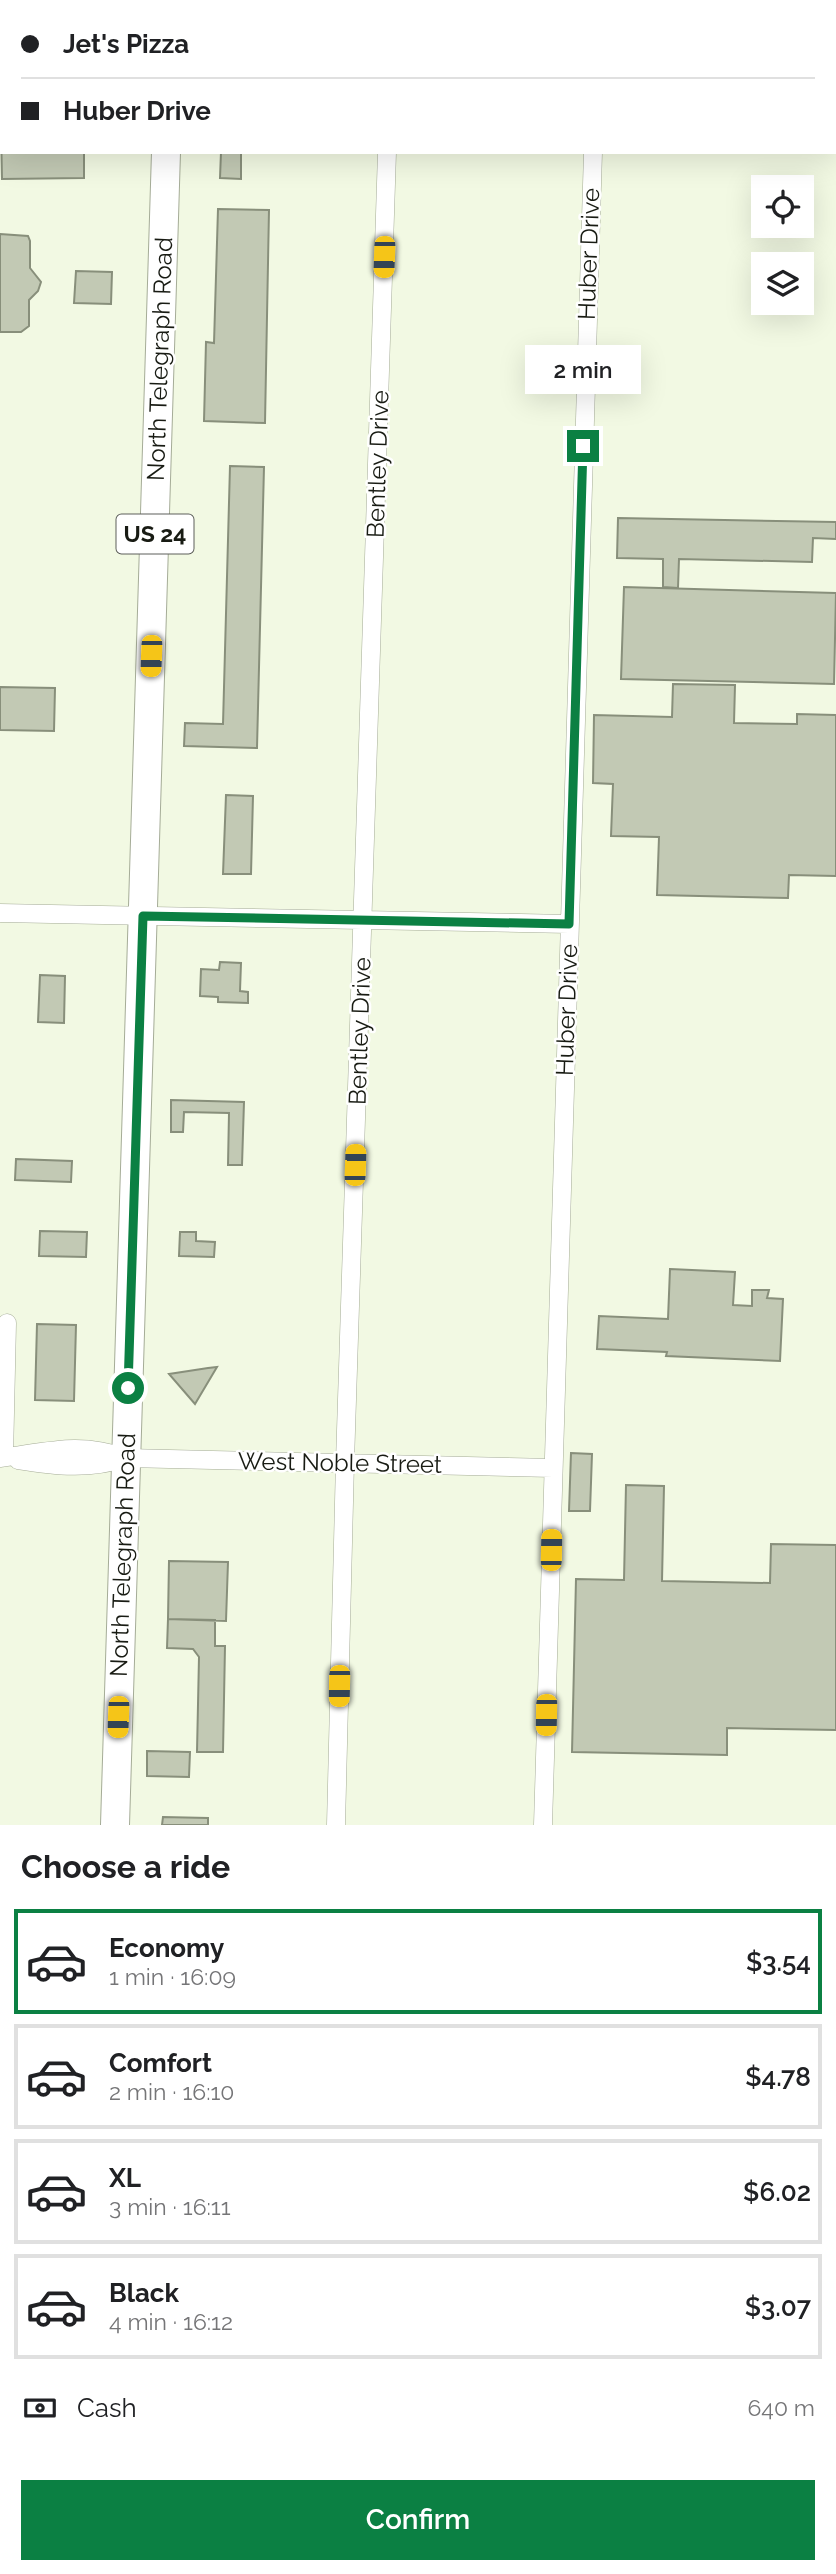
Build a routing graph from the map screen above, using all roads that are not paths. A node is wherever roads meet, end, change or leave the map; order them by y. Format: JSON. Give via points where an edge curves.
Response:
{"nodes":[{"id":1,"x":166,"y":154,"type":"edge"},
{"id":2,"x":387,"y":154,"type":"edge"},
{"id":3,"x":593,"y":154,"type":"edge"},
{"id":4,"x":0,"y":914,"type":"edge"},
{"id":5,"x":143,"y":916,"type":"junction"},
{"id":6,"x":364,"y":922,"type":"junction"},
{"id":7,"x":569,"y":924,"type":"junction"},
{"id":8,"x":7,"y":1323,"type":"dead end"},
{"id":9,"x":2,"y":1458,"type":"edge"},
{"id":10,"x":126,"y":1458,"type":"junction"},
{"id":11,"x":345,"y":1462,"type":"junction"},
{"id":12,"x":553,"y":1468,"type":"junction"},
{"id":13,"x":115,"y":1825,"type":"edge"},
{"id":14,"x":336,"y":1825,"type":"edge"},
{"id":15,"x":543,"y":1825,"type":"edge"}],
"edges":[{"from":1,"to":5,"type":"main road","name":"North Telegraph Road","number":"US 24"},
{"from":2,"to":6,"type":"street","name":"Bentley Drive"},
{"from":3,"to":7,"type":"street","name":"Huber Drive"},
{"from":4,"to":5,"type":"street"},
{"from":5,"to":6,"type":"street"},
{"from":5,"to":10,"type":"main road","name":"North Telegraph Road","number":"US 24"},
{"from":6,"to":7,"type":"street"},
{"from":6,"to":11,"type":"street","name":"Bentley Drive"},
{"from":7,"to":12,"type":"street","name":"Huber Drive"},
{"from":8,"to":9,"type":"street"},
{"from":9,"to":10,"type":"street","name":"West Noble Street","via":[[53,1448],[103,1450]]},
{"from":10,"to":11,"type":"street","name":"West Noble Street"},
{"from":10,"to":13,"type":"main road","name":"North Telegraph Road","number":"US 24"},
{"from":11,"to":12,"type":"street","name":"West Noble Street"},
{"from":11,"to":14,"type":"street","name":"Bentley Drive"},
{"from":12,"to":15,"type":"street","name":"Huber Drive"}]}
